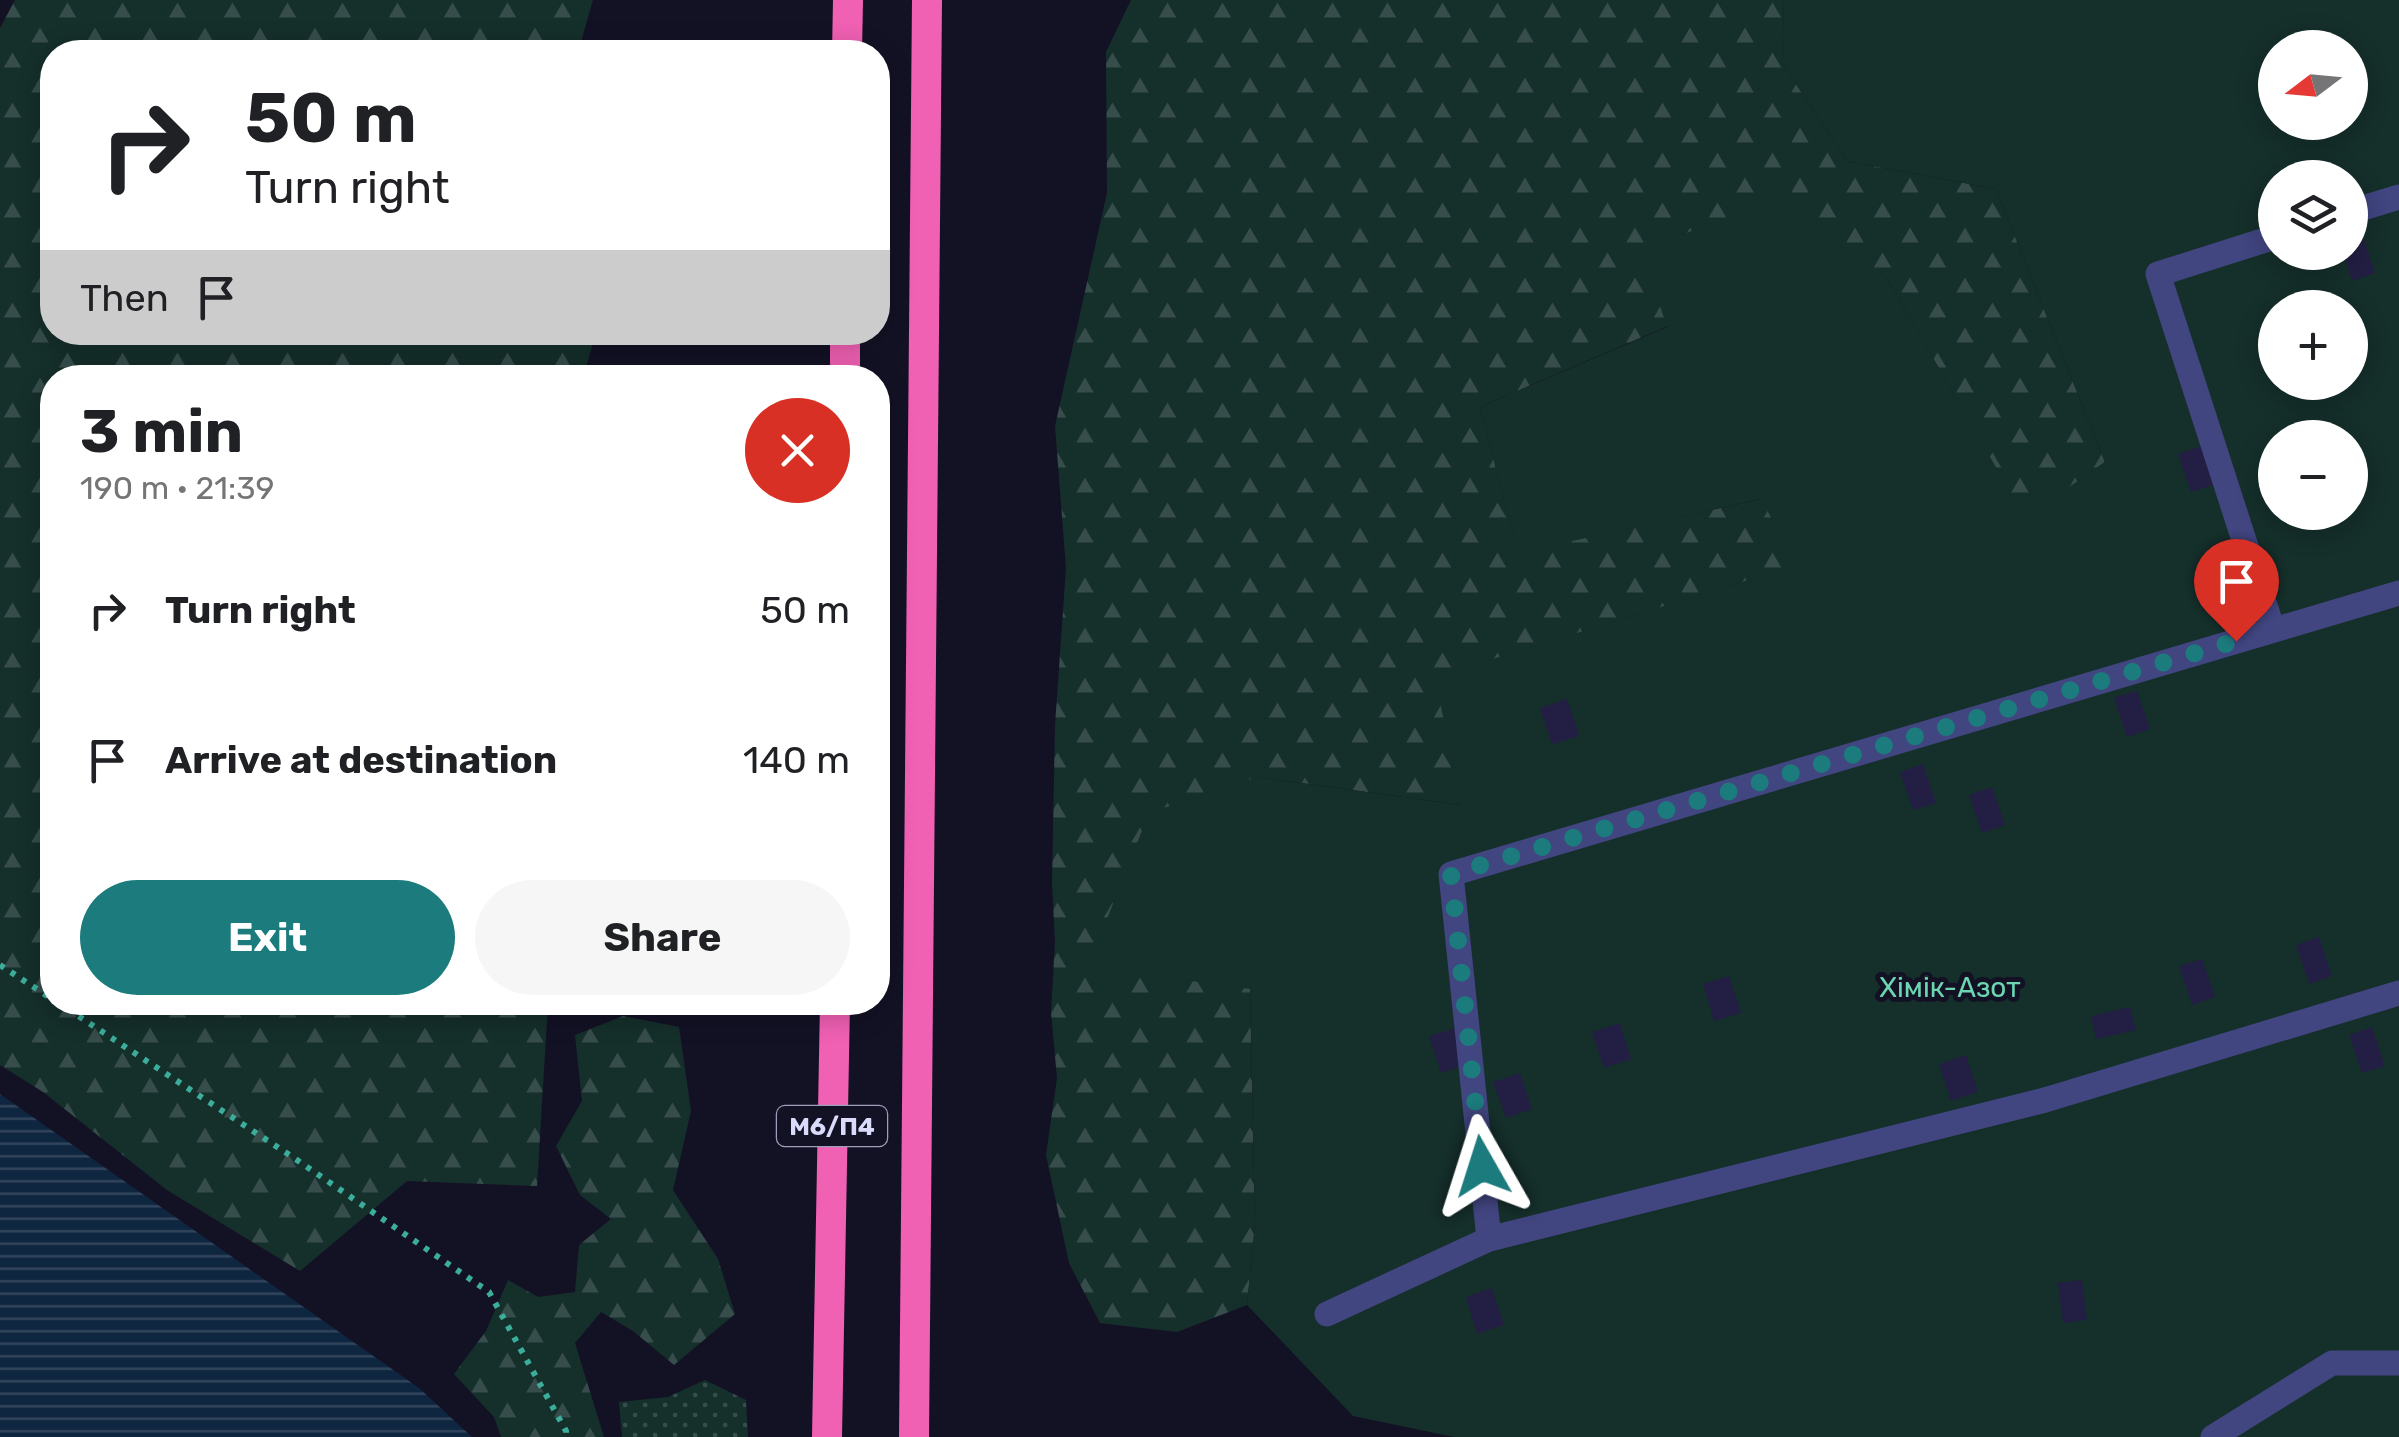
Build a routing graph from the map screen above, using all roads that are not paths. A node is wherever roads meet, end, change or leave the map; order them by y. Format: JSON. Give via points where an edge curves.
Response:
{"nodes":[{"id":1,"x":848,"y":0,"type":"edge"},
{"id":2,"x":927,"y":0,"type":"edge"},
{"id":3,"x":847,"y":40,"type":"edge"},
{"id":4,"x":2399,"y":197,"type":"edge"},
{"id":5,"x":2368,"y":206,"type":"edge"},
{"id":6,"x":2258,"y":242,"type":"edge"},
{"id":7,"x":2399,"y":594,"type":"edge"},
{"id":8,"x":2273,"y":630,"type":"junction"},
{"id":9,"x":2399,"y":993,"type":"edge"},
{"id":10,"x":834,"y":1015,"type":"edge"},
{"id":11,"x":1490,"y":1240,"type":"junction"},
{"id":12,"x":1327,"y":1314,"type":"dead end"},
{"id":13,"x":2399,"y":1363,"type":"edge"},
{"id":14,"x":828,"y":1437,"type":"edge"},
{"id":15,"x":914,"y":1437,"type":"edge"},
{"id":16,"x":2213,"y":1437,"type":"edge"}],
"edges":[{"from":1,"to":3,"type":"highway"},
{"from":2,"to":15,"type":"highway","number":"М6/П4"},
{"from":4,"to":5,"type":"lane"},
{"from":6,"to":8,"type":"lane","via":[[2158,274]]},
{"from":7,"to":8,"type":"lane"},
{"from":8,"to":11,"type":"lane","via":[[1451,874]]},
{"from":9,"to":11,"type":"lane","via":[[2045,1100]]},
{"from":10,"to":14,"type":"highway","number":"М6/П4"},
{"from":11,"to":12,"type":"lane"},
{"from":13,"to":16,"type":"lane","via":[[2332,1363]]}]}
